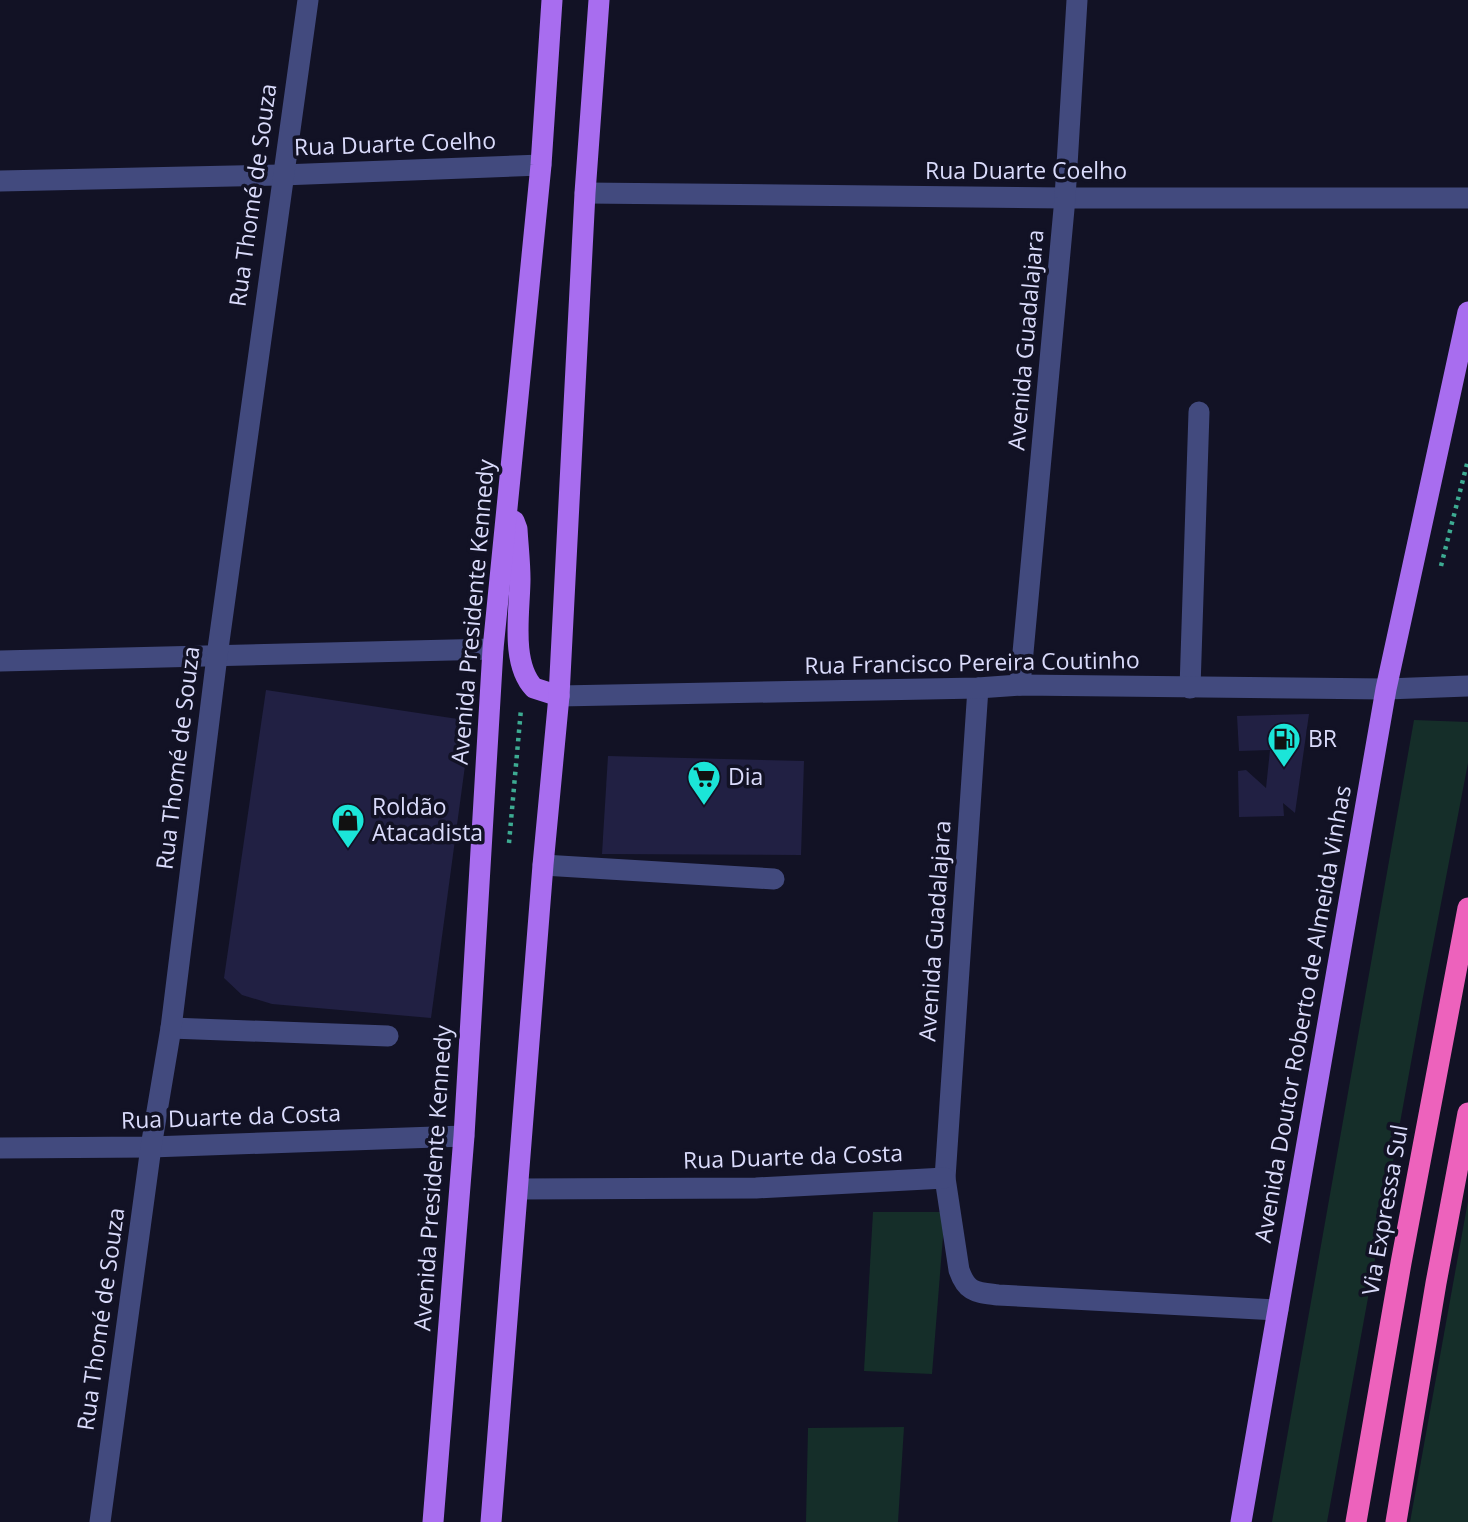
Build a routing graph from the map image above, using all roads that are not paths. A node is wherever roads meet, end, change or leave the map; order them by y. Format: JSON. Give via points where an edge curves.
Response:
{"nodes":[{"id":1,"x":308,"y":0,"type":"edge"},
{"id":2,"x":552,"y":0,"type":"edge"},
{"id":3,"x":599,"y":0,"type":"edge"},
{"id":4,"x":1077,"y":0,"type":"edge"},
{"id":5,"x":541,"y":165,"type":"junction"},
{"id":6,"x":282,"y":175,"type":"junction"},
{"id":7,"x":0,"y":181,"type":"edge"},
{"id":8,"x":584,"y":193,"type":"junction"},
{"id":9,"x":1065,"y":198,"type":"junction"},
{"id":10,"x":1468,"y":198,"type":"edge"},
{"id":11,"x":1468,"y":312,"type":"edge"},
{"id":12,"x":1199,"y":412,"type":"dead end"},
{"id":13,"x":508,"y":506,"type":"junction"},
{"id":14,"x":492,"y":649,"type":"junction"},
{"id":15,"x":217,"y":656,"type":"junction"},
{"id":16,"x":0,"y":661,"type":"edge"},
{"id":17,"x":1020,"y":685,"type":"junction"},
{"id":18,"x":1468,"y":686,"type":"edge"},
{"id":19,"x":978,"y":688,"type":"junction"},
{"id":20,"x":1189,"y":688,"type":"junction"},
{"id":21,"x":1386,"y":689,"type":"junction"},
{"id":22,"x":559,"y":696,"type":"junction"},
{"id":23,"x":543,"y":865,"type":"junction"},
{"id":24,"x":774,"y":878,"type":"dead end"},
{"id":25,"x":1468,"y":908,"type":"edge"},
{"id":26,"x":171,"y":1028,"type":"junction"},
{"id":27,"x":388,"y":1036,"type":"dead end"},
{"id":28,"x":1468,"y":1113,"type":"edge"},
{"id":29,"x":464,"y":1136,"type":"junction"},
{"id":30,"x":151,"y":1147,"type":"junction"},
{"id":31,"x":0,"y":1148,"type":"edge"},
{"id":32,"x":945,"y":1178,"type":"junction"},
{"id":33,"x":518,"y":1189,"type":"junction"},
{"id":34,"x":1278,"y":1310,"type":"junction"},
{"id":35,"x":100,"y":1522,"type":"edge"},
{"id":36,"x":433,"y":1522,"type":"edge"},
{"id":37,"x":491,"y":1522,"type":"edge"},
{"id":38,"x":1241,"y":1522,"type":"edge"},
{"id":39,"x":1356,"y":1522,"type":"edge"},
{"id":40,"x":1396,"y":1522,"type":"edge"}],
"edges":[{"from":1,"to":6,"type":"street","name":"Rua Thomé de Souza"},
{"from":2,"to":5,"type":"main road","name":"Avenida Presidente Kennedy"},
{"from":3,"to":8,"type":"main road"},
{"from":4,"to":9,"type":"street","name":"Avenida Guadalajara"},
{"from":5,"to":6,"type":"street","name":"Rua Duarte Coelho"},
{"from":5,"to":13,"type":"main road","name":"Avenida Presidente Kennedy"},
{"from":6,"to":7,"type":"street","name":"Rua Duarte Coelho"},
{"from":6,"to":15,"type":"street","name":"Rua Thomé de Souza"},
{"from":8,"to":9,"type":"street","name":"Rua Duarte Coelho"},
{"from":8,"to":22,"type":"main road"},
{"from":9,"to":10,"type":"street","name":"Rua Duarte Coelho"},
{"from":9,"to":17,"type":"street","name":"Avenida Guadalajara"},
{"from":11,"to":21,"type":"main road","name":"Avenida Doutor Roberto de Almeida Vinhas"},
{"from":12,"to":20,"type":"street"},
{"from":13,"to":14,"type":"main road","name":"Avenida Presidente Kennedy"},
{"from":13,"to":22,"type":"main road","via":[[517,529],[517,617],[524,669],[534,688]]},
{"from":14,"to":15,"type":"street"},
{"from":14,"to":29,"type":"main road","name":"Avenida Presidente Kennedy"},
{"from":15,"to":16,"type":"street"},
{"from":15,"to":26,"type":"street","name":"Rua Thomé de Souza"},
{"from":17,"to":19,"type":"street","name":"Rua Francisco Pereira Coutinho"},
{"from":17,"to":20,"type":"street","name":"Rua Francisco Pereira Coutinho"},
{"from":18,"to":21,"type":"street","name":"Rua Francisco Pereira Coutinho"},
{"from":19,"to":22,"type":"street","name":"Rua Francisco Pereira Coutinho"},
{"from":19,"to":32,"type":"street","name":"Avenida Guadalajara"},
{"from":20,"to":21,"type":"street","name":"Rua Francisco Pereira Coutinho"},
{"from":21,"to":34,"type":"main road","name":"Avenida Doutor Roberto de Almeida Vinhas"},
{"from":22,"to":23,"type":"main road"},
{"from":23,"to":24,"type":"street"},
{"from":23,"to":33,"type":"main road"},
{"from":25,"to":39,"type":"highway","name":"Via Expressa Sul"},
{"from":26,"to":27,"type":"street"},
{"from":26,"to":30,"type":"street","name":"Rua Thomé de Souza"},
{"from":28,"to":40,"type":"highway"},
{"from":29,"to":30,"type":"street","name":"Rua Duarte da Costa"},
{"from":29,"to":36,"type":"main road","name":"Avenida Presidente Kennedy"},
{"from":30,"to":31,"type":"street","name":"Rua Duarte da Costa"},
{"from":30,"to":35,"type":"street","name":"Rua Thomé de Souza"},
{"from":32,"to":33,"type":"street","name":"Rua Duarte da Costa","via":[[756,1188]]},
{"from":32,"to":34,"type":"street","name":"Avenida Guadalajara","via":[[959,1270],[964,1285],[976,1292]]},
{"from":33,"to":37,"type":"main road"},
{"from":34,"to":38,"type":"main road","name":"Avenida Doutor Roberto de Almeida Vinhas"}]}
